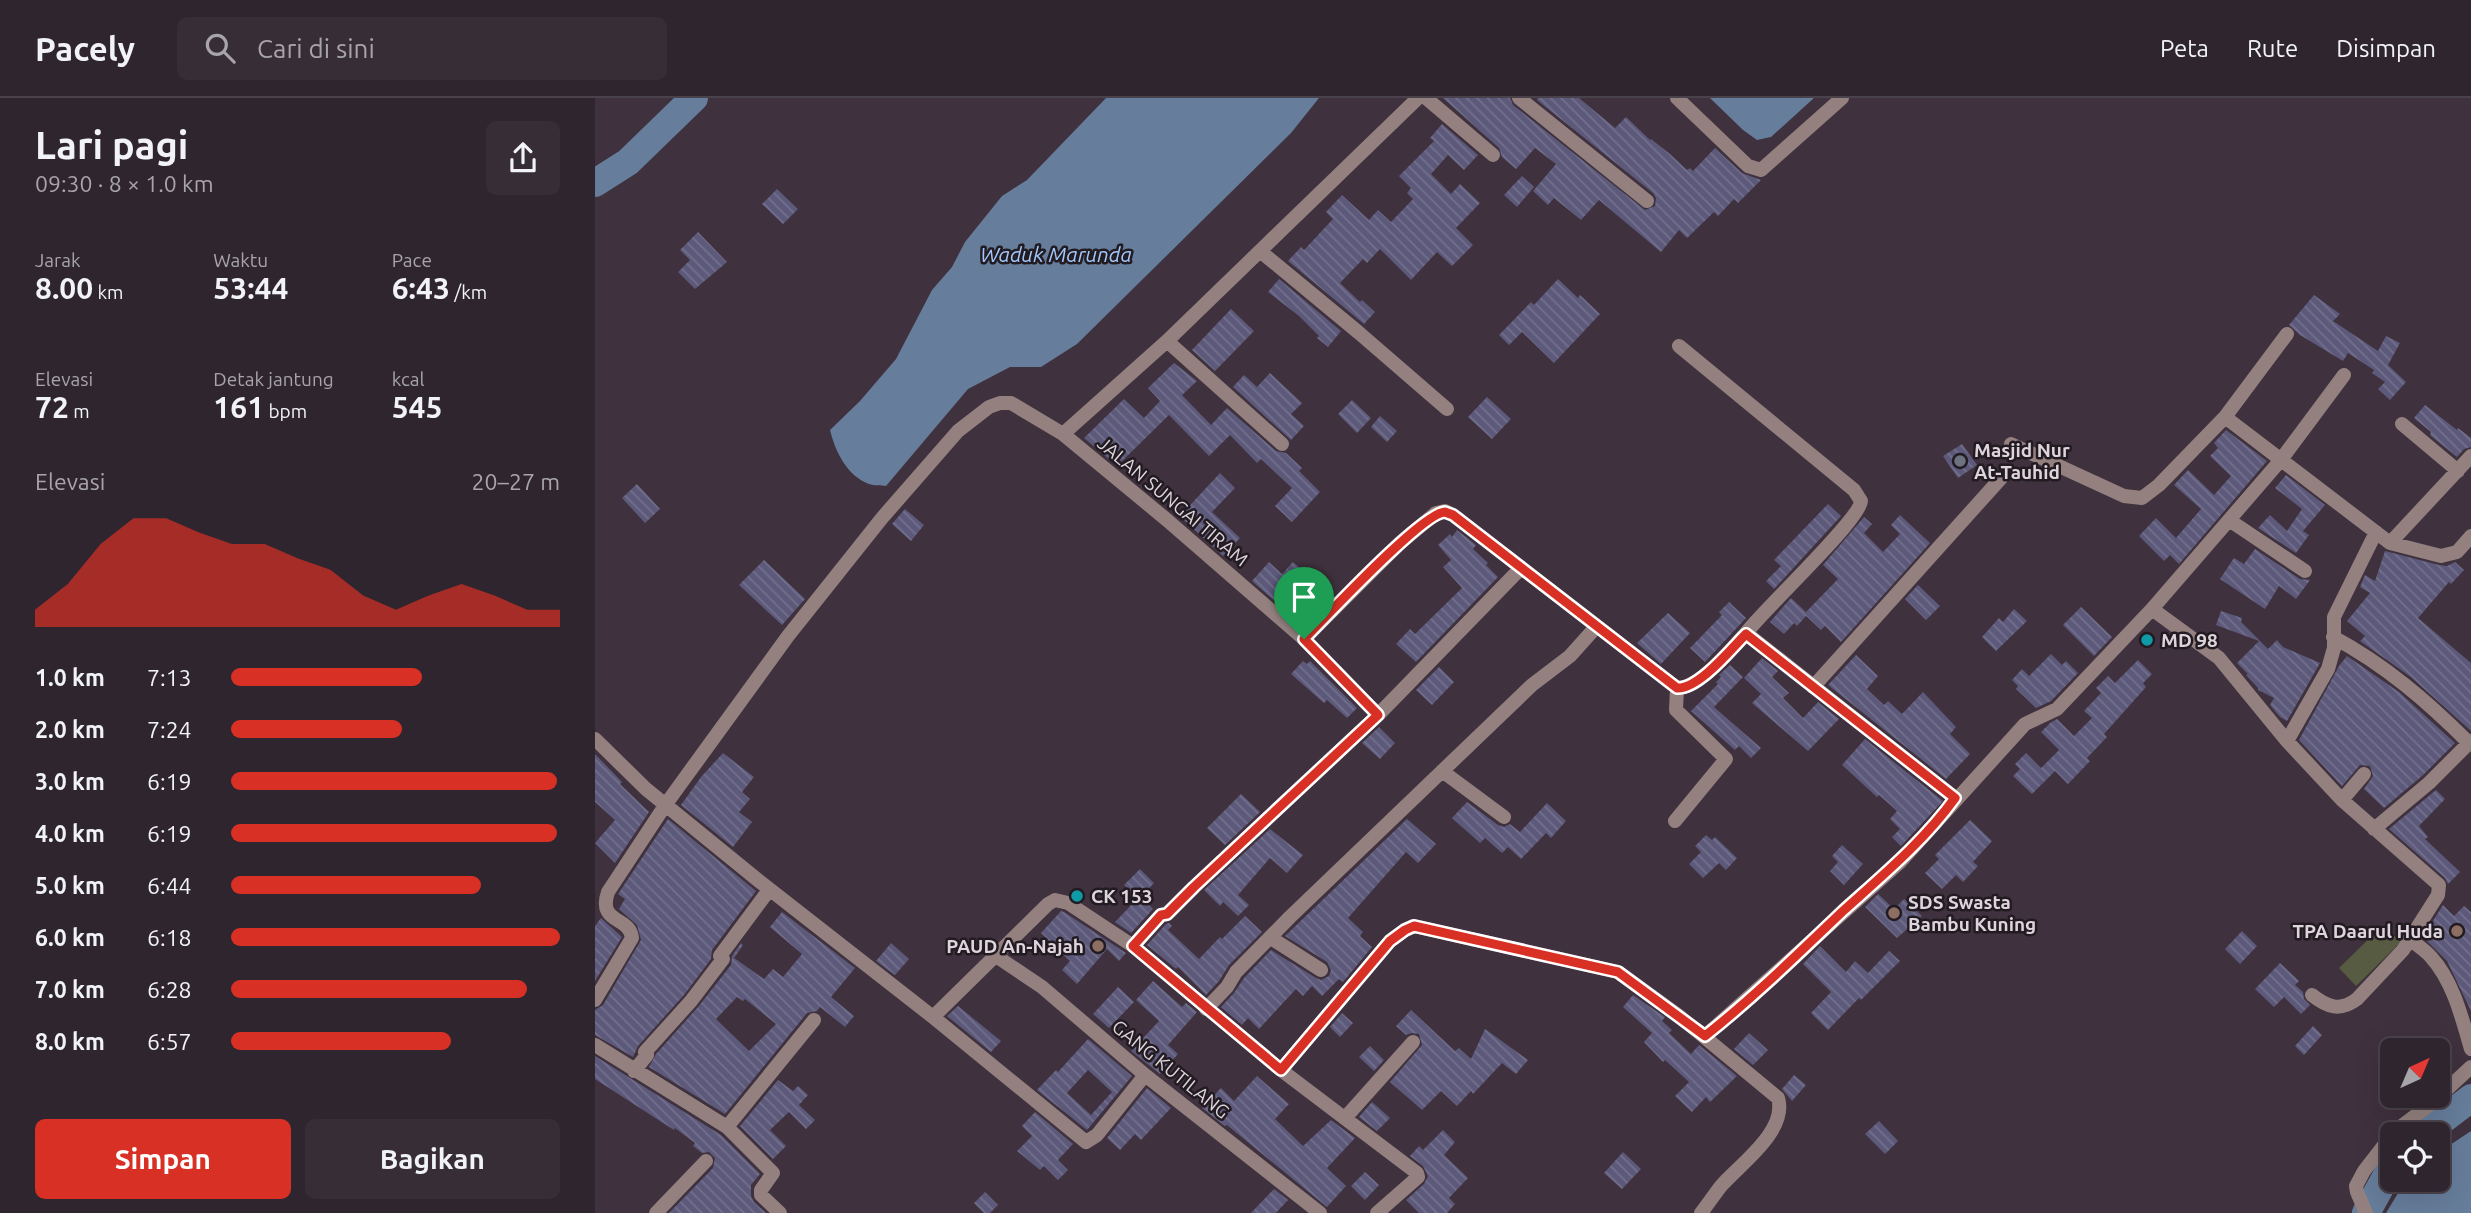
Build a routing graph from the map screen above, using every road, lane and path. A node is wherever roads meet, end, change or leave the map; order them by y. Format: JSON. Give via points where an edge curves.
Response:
{"nodes":[{"id":1,"x":1418,"y":98,"type":"edge"},
{"id":2,"x":1426,"y":98,"type":"edge"},
{"id":3,"x":1519,"y":98,"type":"edge"},
{"id":4,"x":1677,"y":98,"type":"edge"},
{"id":5,"x":1842,"y":98,"type":"edge"},
{"id":6,"x":1493,"y":155,"type":"dead end"},
{"id":7,"x":1647,"y":201,"type":"dead end"},
{"id":8,"x":1259,"y":251,"type":"junction"},
{"id":9,"x":2287,"y":334,"type":"dead end"},
{"id":10,"x":1167,"y":341,"type":"junction"},
{"id":11,"x":1679,"y":346,"type":"dead end"},
{"id":12,"x":2344,"y":375,"type":"dead end"},
{"id":13,"x":1447,"y":409,"type":"dead end"},
{"id":14,"x":2225,"y":417,"type":"junction"},
{"id":15,"x":2402,"y":424,"type":"dead end"},
{"id":16,"x":1063,"y":435,"type":"junction"},
{"id":17,"x":1282,"y":443,"type":"dead end"},
{"id":18,"x":2011,"y":444,"type":"dead end"},
{"id":19,"x":2471,"y":456,"type":"edge"},
{"id":20,"x":2280,"y":461,"type":"junction"},
{"id":21,"x":2458,"y":471,"type":"junction"},
{"id":22,"x":2002,"y":477,"type":"dead end"},
{"id":23,"x":2229,"y":520,"type":"junction"},
{"id":24,"x":2376,"y":532,"type":"junction"},
{"id":25,"x":2471,"y":536,"type":"edge"},
{"id":26,"x":2390,"y":543,"type":"junction"},
{"id":27,"x":1521,"y":568,"type":"junction"},
{"id":28,"x":2305,"y":571,"type":"dead end"},
{"id":29,"x":2152,"y":609,"type":"junction"},
{"id":30,"x":1596,"y":627,"type":"junction"},
{"id":31,"x":1746,"y":634,"type":"junction"},
{"id":32,"x":2333,"y":637,"type":"junction"},
{"id":33,"x":1304,"y":639,"type":"junction"},
{"id":34,"x":1813,"y":687,"type":"junction"},
{"id":35,"x":1677,"y":688,"type":"junction"},
{"id":36,"x":1378,"y":715,"type":"junction"},
{"id":37,"x":595,"y":741,"type":"edge"},
{"id":38,"x":2287,"y":741,"type":"junction"},
{"id":39,"x":2470,"y":742,"type":"edge"},
{"id":40,"x":1442,"y":771,"type":"junction"},
{"id":41,"x":2364,"y":774,"type":"dead end"},
{"id":42,"x":1955,"y":798,"type":"junction"},
{"id":43,"x":2342,"y":800,"type":"junction"},
{"id":44,"x":666,"y":804,"type":"junction"},
{"id":45,"x":1504,"y":817,"type":"dead end"},
{"id":46,"x":1675,"y":821,"type":"dead end"},
{"id":47,"x":2374,"y":829,"type":"junction"},
{"id":48,"x":769,"y":890,"type":"junction"},
{"id":49,"x":601,"y":916,"type":"edge"},
{"id":50,"x":1272,"y":938,"type":"junction"},
{"id":51,"x":2409,"y":939,"type":"junction"},
{"id":52,"x":1133,"y":946,"type":"junction"},
{"id":53,"x":996,"y":956,"type":"junction"},
{"id":54,"x":1321,"y":970,"type":"dead end"},
{"id":55,"x":2312,"y":995,"type":"dead end"},
{"id":56,"x":595,"y":1000,"type":"edge"},
{"id":57,"x":1206,"y":1009,"type":"junction"},
{"id":58,"x":933,"y":1017,"type":"junction"},
{"id":59,"x":814,"y":1020,"type":"dead end"},
{"id":60,"x":1705,"y":1036,"type":"junction"},
{"id":61,"x":1413,"y":1042,"type":"dead end"},
{"id":62,"x":595,"y":1045,"type":"edge"},
{"id":63,"x":2471,"y":1049,"type":"edge"},
{"id":64,"x":2471,"y":1067,"type":"edge"},
{"id":65,"x":1281,"y":1070,"type":"junction"},
{"id":66,"x":634,"y":1071,"type":"junction"},
{"id":67,"x":1145,"y":1076,"type":"junction"},
{"id":68,"x":1345,"y":1118,"type":"junction"},
{"id":69,"x":727,"y":1127,"type":"junction"},
{"id":70,"x":706,"y":1161,"type":"dead end"},
{"id":71,"x":2365,"y":1212,"type":"edge"},
{"id":72,"x":656,"y":1213,"type":"edge"},
{"id":73,"x":781,"y":1213,"type":"edge"},
{"id":74,"x":1319,"y":1213,"type":"edge"},
{"id":75,"x":1377,"y":1213,"type":"edge"},
{"id":76,"x":1701,"y":1213,"type":"edge"}],
"edges":[{"from":1,"to":8,"type":"street"},
{"from":2,"to":6,"type":"street"},
{"from":3,"to":7,"type":"street"},
{"from":4,"to":5,"type":"street","via":[[1748,166],[1761,170]]},
{"from":8,"to":10,"type":"street"},
{"from":8,"to":13,"type":"street"},
{"from":9,"to":14,"type":"street"},
{"from":10,"to":16,"type":"street"},
{"from":10,"to":17,"type":"street"},
{"from":11,"to":31,"type":"street","via":[[1861,500],[1839,533]]},
{"from":12,"to":20,"type":"street"},
{"from":14,"to":18,"type":"street","via":[[2142,498],[2124,496]]},
{"from":14,"to":20,"type":"street"},
{"from":15,"to":21,"type":"street"},
{"from":16,"to":33,"type":"street","name":"JALAN SUNGAI TIRAM"},
{"from":16,"to":44,"type":"street","name":"JALAN SUNGAI TIRAM","via":[[1011,403],[989,407],[958,431],[788,636]]},
{"from":19,"to":21,"type":"street"},
{"from":20,"to":23,"type":"street"},
{"from":20,"to":24,"type":"street"},
{"from":21,"to":26,"type":"street"},
{"from":22,"to":34,"type":"street"},
{"from":23,"to":28,"type":"street"},
{"from":23,"to":29,"type":"street"},
{"from":24,"to":26,"type":"street"},
{"from":24,"to":32,"type":"street","via":[[2334,617]]},
{"from":25,"to":26,"type":"street","via":[[2457,552],[2441,556]]},
{"from":27,"to":30,"type":"street"},
{"from":27,"to":33,"type":"street","via":[[1453,515],[1440,511],[1400,543]]},
{"from":27,"to":36,"type":"street"},
{"from":29,"to":38,"type":"street","via":[[2218,658]]},
{"from":29,"to":42,"type":"street","via":[[2057,709],[2025,724]]},
{"from":30,"to":35,"type":"street"},
{"from":30,"to":40,"type":"street"},
{"from":31,"to":34,"type":"street"},
{"from":31,"to":35,"type":"street","via":[[1694,684]]},
{"from":32,"to":38,"type":"street","via":[[2328,669]]},
{"from":32,"to":39,"type":"street","via":[[2369,656],[2421,695]]},
{"from":33,"to":36,"type":"street","name":"JALAN SUNGAI TIRAM"},
{"from":34,"to":42,"type":"street"},
{"from":35,"to":46,"type":"street","via":[[1676,710],[1726,759]]},
{"from":36,"to":52,"type":"street"},
{"from":37,"to":44,"type":"street"},
{"from":38,"to":43,"type":"street"},
{"from":39,"to":47,"type":"street"},
{"from":40,"to":45,"type":"street"},
{"from":40,"to":50,"type":"street"},
{"from":41,"to":43,"type":"street"},
{"from":42,"to":60,"type":"street","via":[[1900,862]]},
{"from":43,"to":47,"type":"street"},
{"from":44,"to":48,"type":"street"},
{"from":44,"to":49,"type":"street","name":"JALAN SUNGAI TIRAM","via":[[613,882]]},
{"from":47,"to":51,"type":"street","via":[[2439,885],[2438,895]]},
{"from":48,"to":58,"type":"street"},
{"from":48,"to":66,"type":"street","via":[[720,956],[723,959]]},
{"from":49,"to":56,"type":"street","via":[[630,930],[632,938]]},
{"from":50,"to":54,"type":"street"},
{"from":50,"to":57,"type":"street"},
{"from":51,"to":55,"type":"street","via":[[2391,965],[2349,1005],[2332,1007]]},
{"from":51,"to":63,"type":"street","via":[[2438,966]]},
{"from":52,"to":53,"type":"street","via":[[1068,903],[1055,900]]},
{"from":52,"to":57,"type":"street"},
{"from":53,"to":58,"type":"street"},
{"from":53,"to":67,"type":"street","name":"GANG KUTILANG","via":[[1042,987]]},
{"from":57,"to":65,"type":"street"},
{"from":58,"to":67,"type":"street","via":[[1088,1142]]},
{"from":59,"to":69,"type":"street"},
{"from":60,"to":65,"type":"street","via":[[1618,972],[1414,926],[1390,941]]},
{"from":60,"to":76,"type":"street","via":[[1778,1098],[1780,1105],[1763,1142]]},
{"from":61,"to":68,"type":"street"},
{"from":62,"to":66,"type":"street"},
{"from":64,"to":71,"type":"street","via":[[2384,1143],[2356,1186]]},
{"from":65,"to":68,"type":"street"},
{"from":66,"to":69,"type":"street"},
{"from":67,"to":74,"type":"street","name":"GANG KUTILANG"},
{"from":68,"to":75,"type":"street","via":[[1418,1174]]},
{"from":69,"to":73,"type":"street","via":[[772,1173],[761,1195]]},
{"from":70,"to":72,"type":"street"}]}
